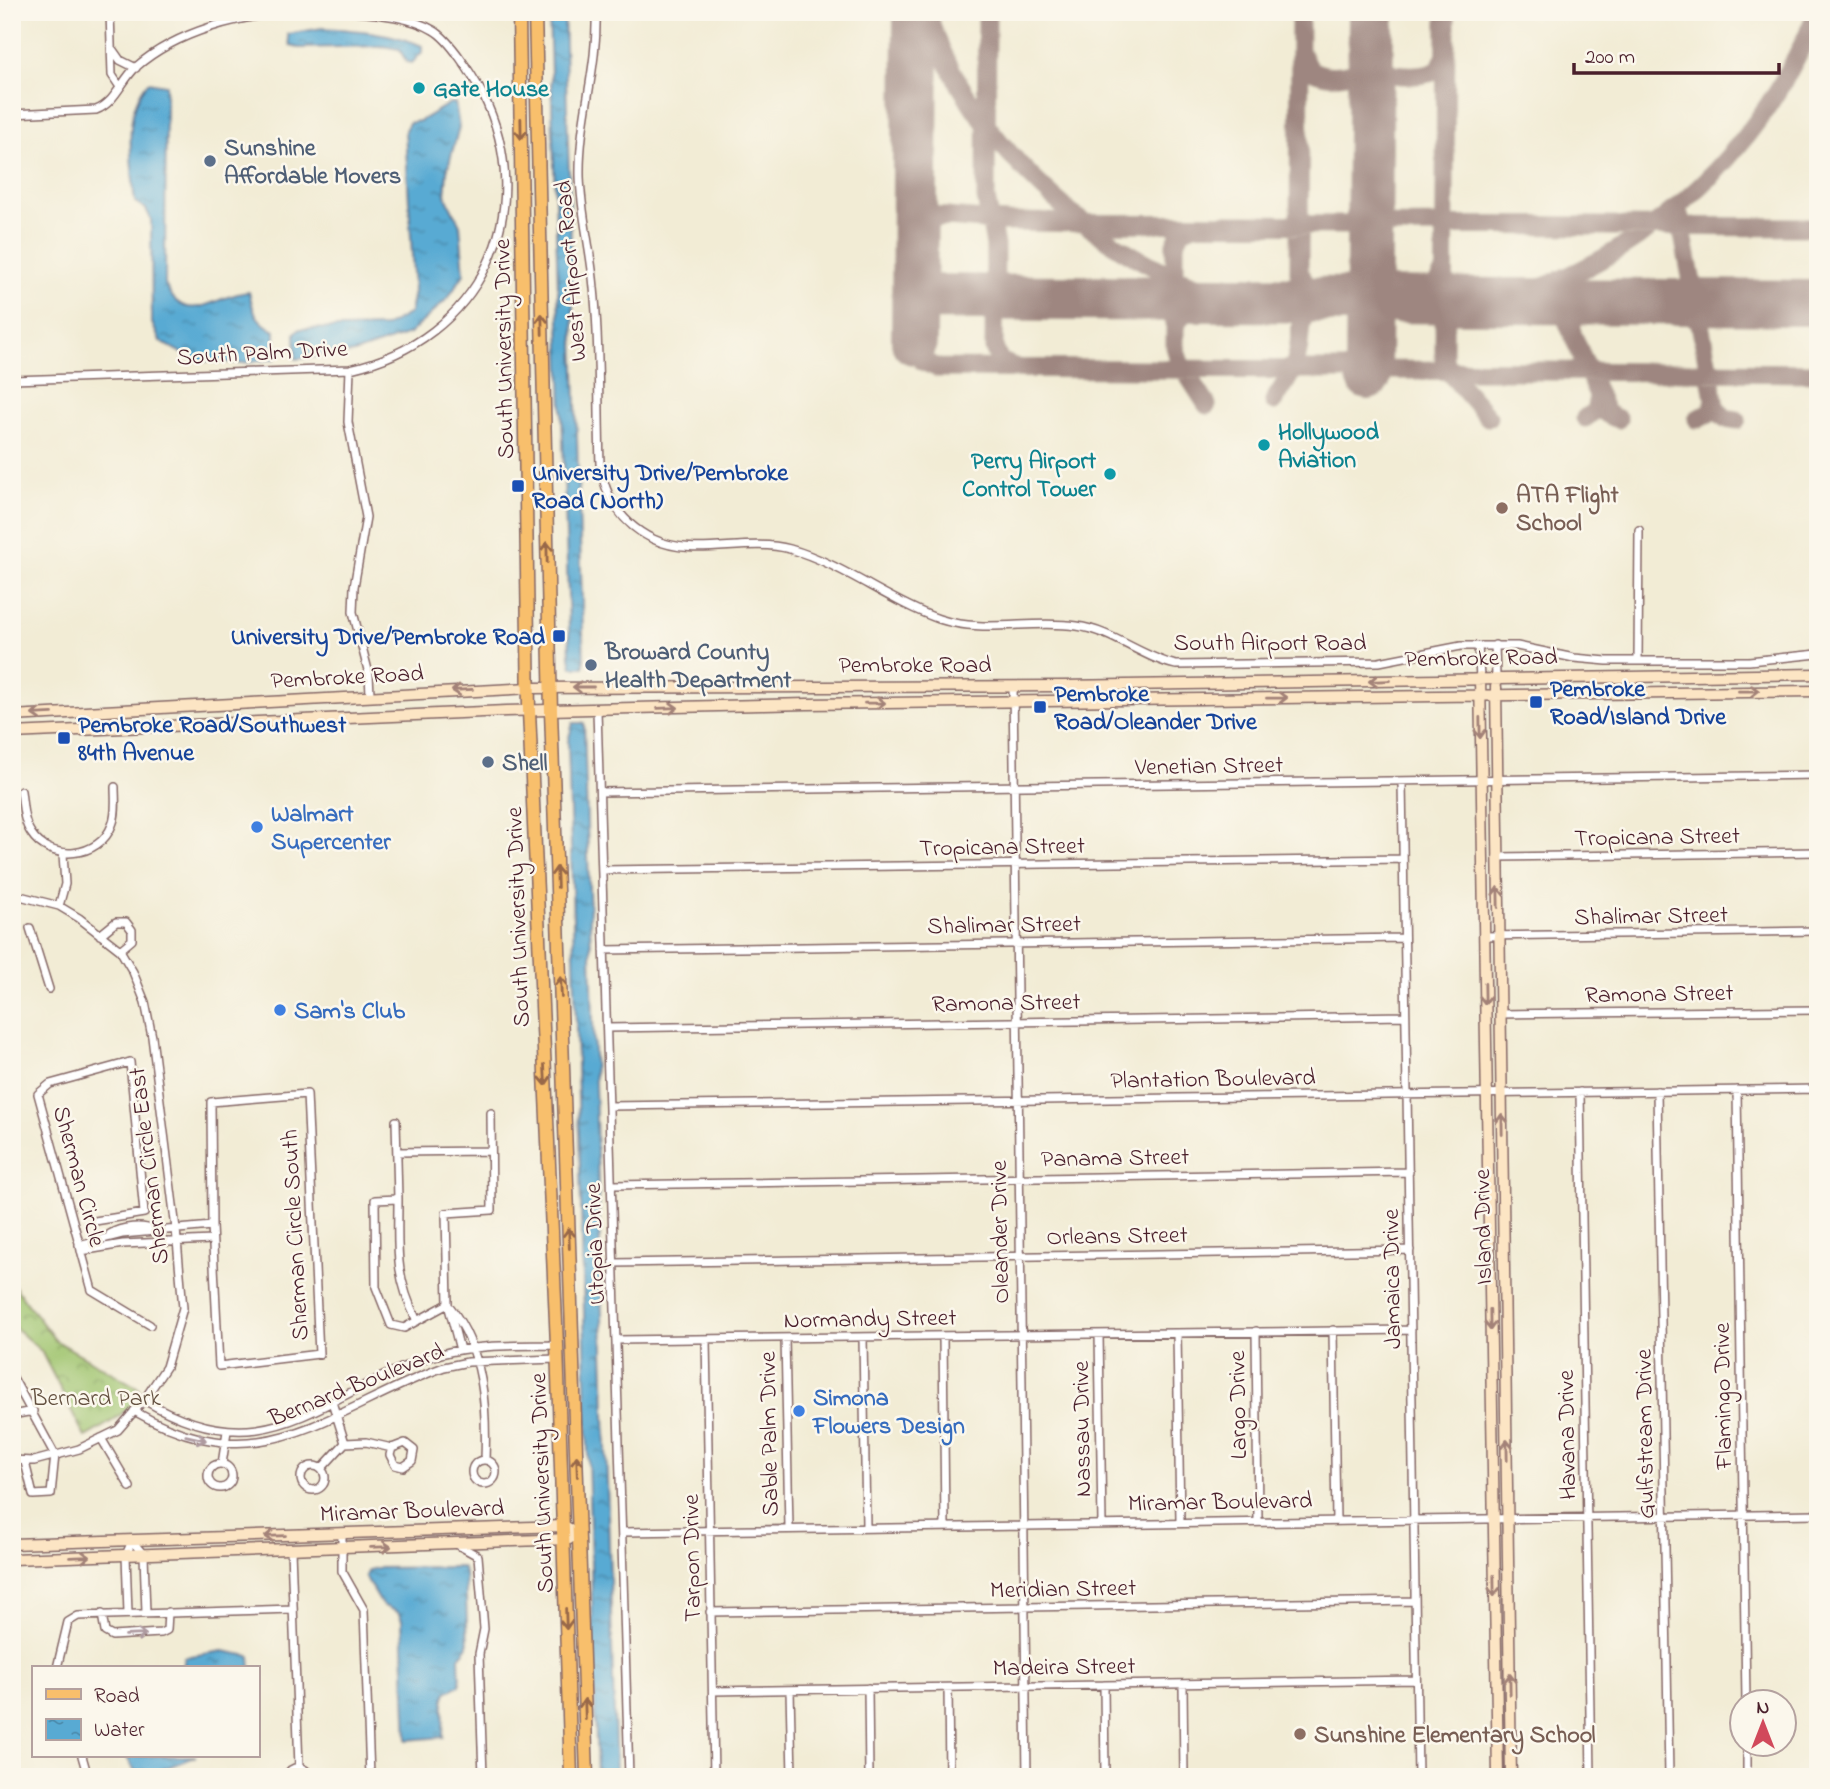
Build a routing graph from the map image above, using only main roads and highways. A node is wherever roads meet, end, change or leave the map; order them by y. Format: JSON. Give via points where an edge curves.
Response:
{"nodes":[{"id":1,"x":519,"y":12,"type":"edge"},
{"id":2,"x":535,"y":12,"type":"edge"},
{"id":3,"x":1818,"y":674,"type":"edge"},
{"id":4,"x":1480,"y":677,"type":"junction"},
{"id":5,"x":1496,"y":677,"type":"junction"},
{"id":6,"x":530,"y":688,"type":"junction"},
{"id":7,"x":552,"y":688,"type":"junction"},
{"id":8,"x":1818,"y":691,"type":"edge"},
{"id":9,"x":1480,"y":694,"type":"junction"},
{"id":10,"x":1496,"y":694,"type":"junction"},
{"id":11,"x":529,"y":711,"type":"junction"},
{"id":12,"x":551,"y":711,"type":"junction"},
{"id":13,"x":73,"y":713,"type":"junction"},
{"id":14,"x":12,"y":716,"type":"edge"},
{"id":15,"x":74,"y":731,"type":"junction"},
{"id":16,"x":12,"y":733,"type":"edge"},
{"id":17,"x":539,"y":932,"type":"junction"},
{"id":18,"x":563,"y":1045,"type":"junction"},
{"id":19,"x":564,"y":1526,"type":"junction"},
{"id":20,"x":579,"y":1534,"type":"junction"},
{"id":21,"x":564,"y":1542,"type":"junction"},
{"id":22,"x":12,"y":1544,"type":"edge"},
{"id":23,"x":12,"y":1559,"type":"edge"},
{"id":24,"x":571,"y":1777,"type":"edge"},
{"id":25,"x":587,"y":1777,"type":"edge"},
{"id":26,"x":1498,"y":1777,"type":"edge"},
{"id":27,"x":1511,"y":1777,"type":"edge"}],
"edges":[{"from":1,"to":6,"type":"main road","name":"South University Drive","one_way":true},
{"from":7,"to":2,"type":"main road","name":"South University Drive","one_way":true},
{"from":3,"to":5,"type":"main road","name":"Pembroke Road"},
{"from":4,"to":5,"type":"main road","name":"Pembroke Road"},
{"from":4,"to":7,"type":"main road","name":"Pembroke Road","one_way":true,"via":[[1300,683]]},
{"from":4,"to":9,"type":"main road","name":"Island Drive"},
{"from":5,"to":10,"type":"main road","name":"Island Drive"},
{"from":6,"to":7,"type":"main road","name":"Pembroke Road"},
{"from":6,"to":11,"type":"main road","name":"South University Drive"},
{"from":6,"to":13,"type":"main road","name":"Pembroke Road","one_way":true},
{"from":7,"to":12,"type":"main road","name":"South University Drive"},
{"from":10,"to":8,"type":"main road","name":"Pembroke Road","one_way":true},
{"from":9,"to":10,"type":"main road","name":"Pembroke Road"},
{"from":12,"to":9,"type":"main road","name":"Pembroke Road","one_way":true},
{"from":9,"to":26,"type":"main road","name":"Island Drive","one_way":true},
{"from":27,"to":10,"type":"main road","name":"Island Drive","one_way":true},
{"from":11,"to":12,"type":"main road","name":"Pembroke Road"},
{"from":11,"to":15,"type":"main road","name":"Pembroke Road"},
{"from":11,"to":17,"type":"main road","name":"South University Drive"},
{"from":18,"to":12,"type":"main road","name":"South University Drive","one_way":true},
{"from":13,"to":14,"type":"main road","name":"Pembroke Road","one_way":true},
{"from":13,"to":15,"type":"main road"},
{"from":15,"to":16,"type":"main road","name":"Pembroke Road"},
{"from":17,"to":18,"type":"main road","via":[[544,942],[552,1037]]},
{"from":17,"to":19,"type":"main road","name":"South University Drive","one_way":true},
{"from":20,"to":18,"type":"main road","name":"South University Drive","one_way":true},
{"from":19,"to":20,"type":"main road"},
{"from":19,"to":21,"type":"main road","name":"South University Drive"},
{"from":19,"to":22,"type":"main road","name":"Miramar Boulevard","one_way":true},
{"from":20,"to":21,"type":"main road","name":"Miramar Boulevard"},
{"from":25,"to":20,"type":"main road","name":"South University Drive","one_way":true},
{"from":23,"to":21,"type":"main road","name":"Miramar Boulevard","one_way":true},
{"from":21,"to":24,"type":"main road","name":"South University Drive","one_way":true}]}
